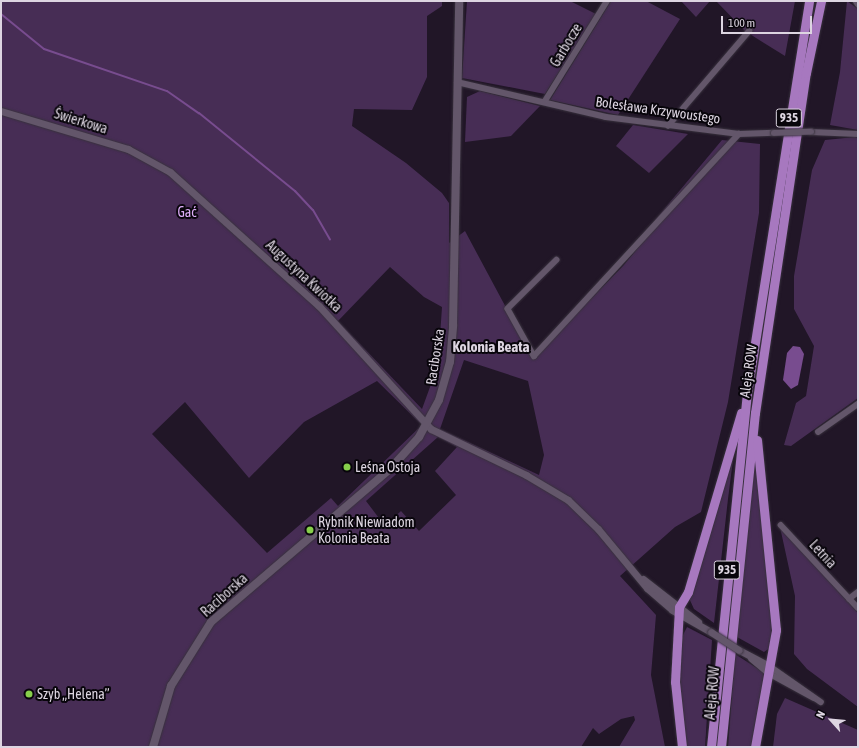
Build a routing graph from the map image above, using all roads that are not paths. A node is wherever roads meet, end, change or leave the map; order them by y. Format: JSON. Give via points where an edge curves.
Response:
{"nodes":[{"id":1,"x":459,"y":1,"type":"edge"},
{"id":2,"x":607,"y":1,"type":"edge"},
{"id":3,"x":809,"y":1,"type":"edge"},
{"id":4,"x":821,"y":1,"type":"edge"},
{"id":5,"x":856,"y":1,"type":"edge"},
{"id":6,"x":858,"y":4,"type":"edge"},
{"id":7,"x":749,"y":31,"type":"dead end"},
{"id":8,"x":457,"y":82,"type":"junction"},
{"id":9,"x":545,"y":101,"type":"junction"},
{"id":10,"x":1,"y":111,"type":"edge"},
{"id":11,"x":668,"y":126,"type":"junction"},
{"id":12,"x":739,"y":134,"type":"junction"},
{"id":13,"x":858,"y":134,"type":"edge"},
{"id":14,"x":152,"y":159,"type":"joint"},
{"id":15,"x":557,"y":260,"type":"dead end"},
{"id":16,"x":747,"y":393,"type":"junction"},
{"id":17,"x":858,"y":404,"type":"edge"},
{"id":18,"x":756,"y":413,"type":"junction"},
{"id":19,"x":428,"y":424,"type":"junction"},
{"id":20,"x":818,"y":432,"type":"dead end"},
{"id":21,"x":781,"y":525,"type":"dead end"},
{"id":22,"x":858,"y":592,"type":"edge"},
{"id":23,"x":849,"y":598,"type":"junction"},
{"id":24,"x":858,"y":608,"type":"edge"},
{"id":25,"x":680,"y":611,"type":"junction"},
{"id":26,"x":771,"y":670,"type":"junction"},
{"id":27,"x":153,"y":747,"type":"edge"},
{"id":28,"x":682,"y":747,"type":"edge"},
{"id":29,"x":711,"y":747,"type":"edge"},
{"id":30,"x":721,"y":747,"type":"edge"},
{"id":31,"x":755,"y":747,"type":"edge"}],
"edges":[{"from":1,"to":8,"type":"main road","name":"Raciborska"},
{"from":2,"to":9,"type":"street","name":"Garbocze"},
{"from":3,"to":16,"type":"main road","name":"Aleja ROW","number":"935"},
{"from":4,"to":18,"type":"main road","name":"Aleja ROW","number":"935","via":[[806,73]]},
{"from":5,"to":6,"type":"street"},
{"from":7,"to":11,"type":"street"},
{"from":8,"to":9,"type":"street","name":"Bolesława Krzywoustego"},
{"from":8,"to":19,"type":"main road","name":"Raciborska","via":[[452,344],[444,388]]},
{"from":9,"to":11,"type":"street","name":"Bolesława Krzywoustego","via":[[606,117]]},
{"from":10,"to":14,"type":"street","name":"Świerkowa"},
{"from":11,"to":12,"type":"street","name":"Bolesława Krzywoustego"},
{"from":12,"to":13,"type":"street","name":"Bolesława Krzywoustego","bridge":true},
{"from":12,"to":15,"type":"street","via":[[534,356],[508,309]]},
{"from":14,"to":19,"type":"street","name":"Augustyna Kwiotka","via":[[319,306]]},
{"from":16,"to":25,"type":"main road","via":[[688,592]]},
{"from":16,"to":29,"type":"main road","name":"Aleja ROW","number":"935"},
{"from":17,"to":20,"type":"street"},
{"from":18,"to":26,"type":"main road","via":[[776,610]]},
{"from":18,"to":30,"type":"main road","name":"Aleja ROW","number":"935"},
{"from":19,"to":25,"type":"street","name":"Augustyna Kwiotka","via":[[568,500],[640,577]]},
{"from":19,"to":27,"type":"main road","name":"Raciborska","via":[[383,475],[211,622],[171,686]]},
{"from":21,"to":23,"type":"street","name":"Letnia"},
{"from":22,"to":23,"type":"street"},
{"from":23,"to":24,"type":"street","name":"Letnia"},
{"from":25,"to":26,"type":"street","name":"Augustyna Kwiotka","bridge":true},
{"from":25,"to":28,"type":"main road","via":[[674,682]]},
{"from":26,"to":26,"type":"street","via":[[821,702]]},
{"from":26,"to":31,"type":"main road"}]}
